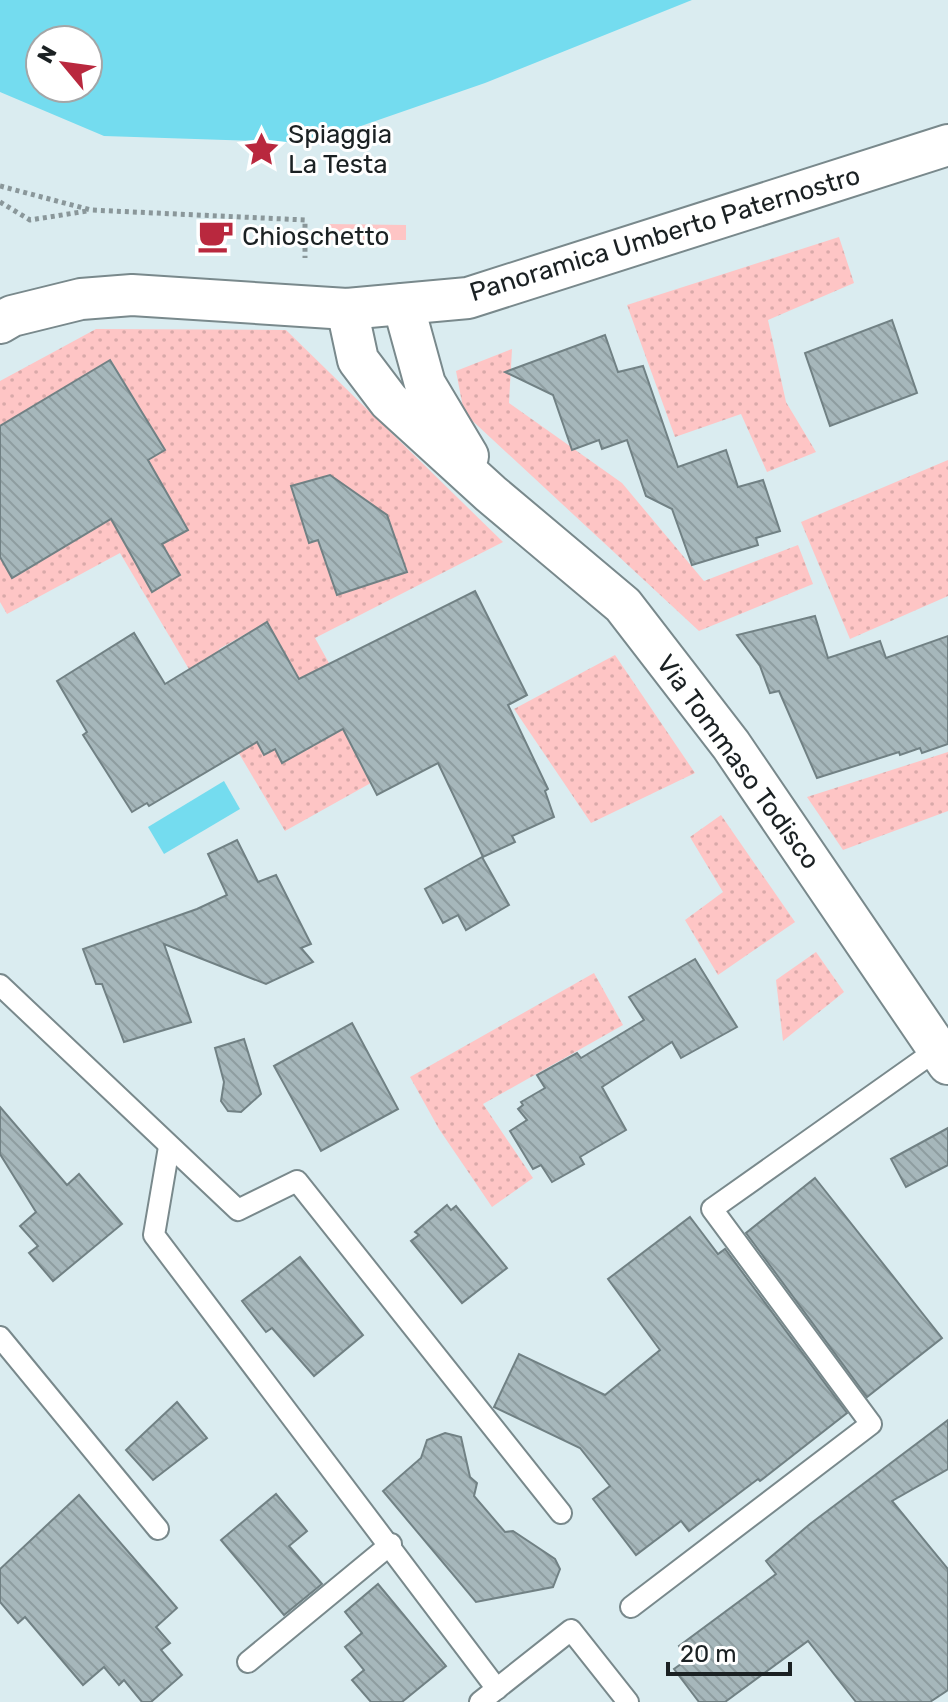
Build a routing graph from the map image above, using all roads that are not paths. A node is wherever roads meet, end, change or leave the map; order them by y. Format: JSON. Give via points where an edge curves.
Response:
{"nodes":[{"id":1,"x":948,"y":145,"type":"edge"},
{"id":2,"x":403,"y":304,"type":"junction"},
{"id":3,"x":347,"y":309,"type":"junction"},
{"id":4,"x":0,"y":323,"type":"edge"},
{"id":5,"x":491,"y":494,"type":"junction"},
{"id":6,"x":0,"y":985,"type":"edge"},
{"id":7,"x":943,"y":1057,"type":"edge"},
{"id":8,"x":169,"y":1147,"type":"junction"},
{"id":9,"x":0,"y":1337,"type":"edge"},
{"id":10,"x":561,"y":1513,"type":"dead end"},
{"id":11,"x":158,"y":1529,"type":"dead end"},
{"id":12,"x":391,"y":1544,"type":"junction"},
{"id":13,"x":631,"y":1607,"type":"dead end"},
{"id":14,"x":248,"y":1662,"type":"dead end"},
{"id":15,"x":497,"y":1689,"type":"junction"},
{"id":16,"x":480,"y":1702,"type":"edge"},
{"id":17,"x":628,"y":1702,"type":"edge"}],
"edges":[{"from":1,"to":2,"type":"street","name":"Panoramica Umberto Paternostro","via":[[468,298]]},
{"from":2,"to":3,"type":"street","name":"Panoramica Umberto Paternostro"},
{"from":2,"to":5,"type":"street","name":"Via Tommaso Todisco","via":[[425,384]]},
{"from":3,"to":4,"type":"street","name":"Panoramica Umberto Paternostro","via":[[132,295],[81,299]]},
{"from":3,"to":5,"type":"street","name":"Via Tommaso Todisco","via":[[358,360],[389,401]]},
{"from":5,"to":7,"type":"street","name":"Via Tommaso Todisco","via":[[623,605],[731,745]]},
{"from":6,"to":8,"type":"lane"},
{"from":7,"to":13,"type":"lane","via":[[712,1209],[871,1424]]},
{"from":8,"to":10,"type":"lane","via":[[238,1210],[297,1181]]},
{"from":8,"to":12,"type":"lane","via":[[154,1235]]},
{"from":9,"to":11,"type":"lane"},
{"from":12,"to":14,"type":"lane"},
{"from":12,"to":15,"type":"lane"},
{"from":15,"to":16,"type":"lane"},
{"from":15,"to":17,"type":"lane","via":[[571,1630]]}]}
